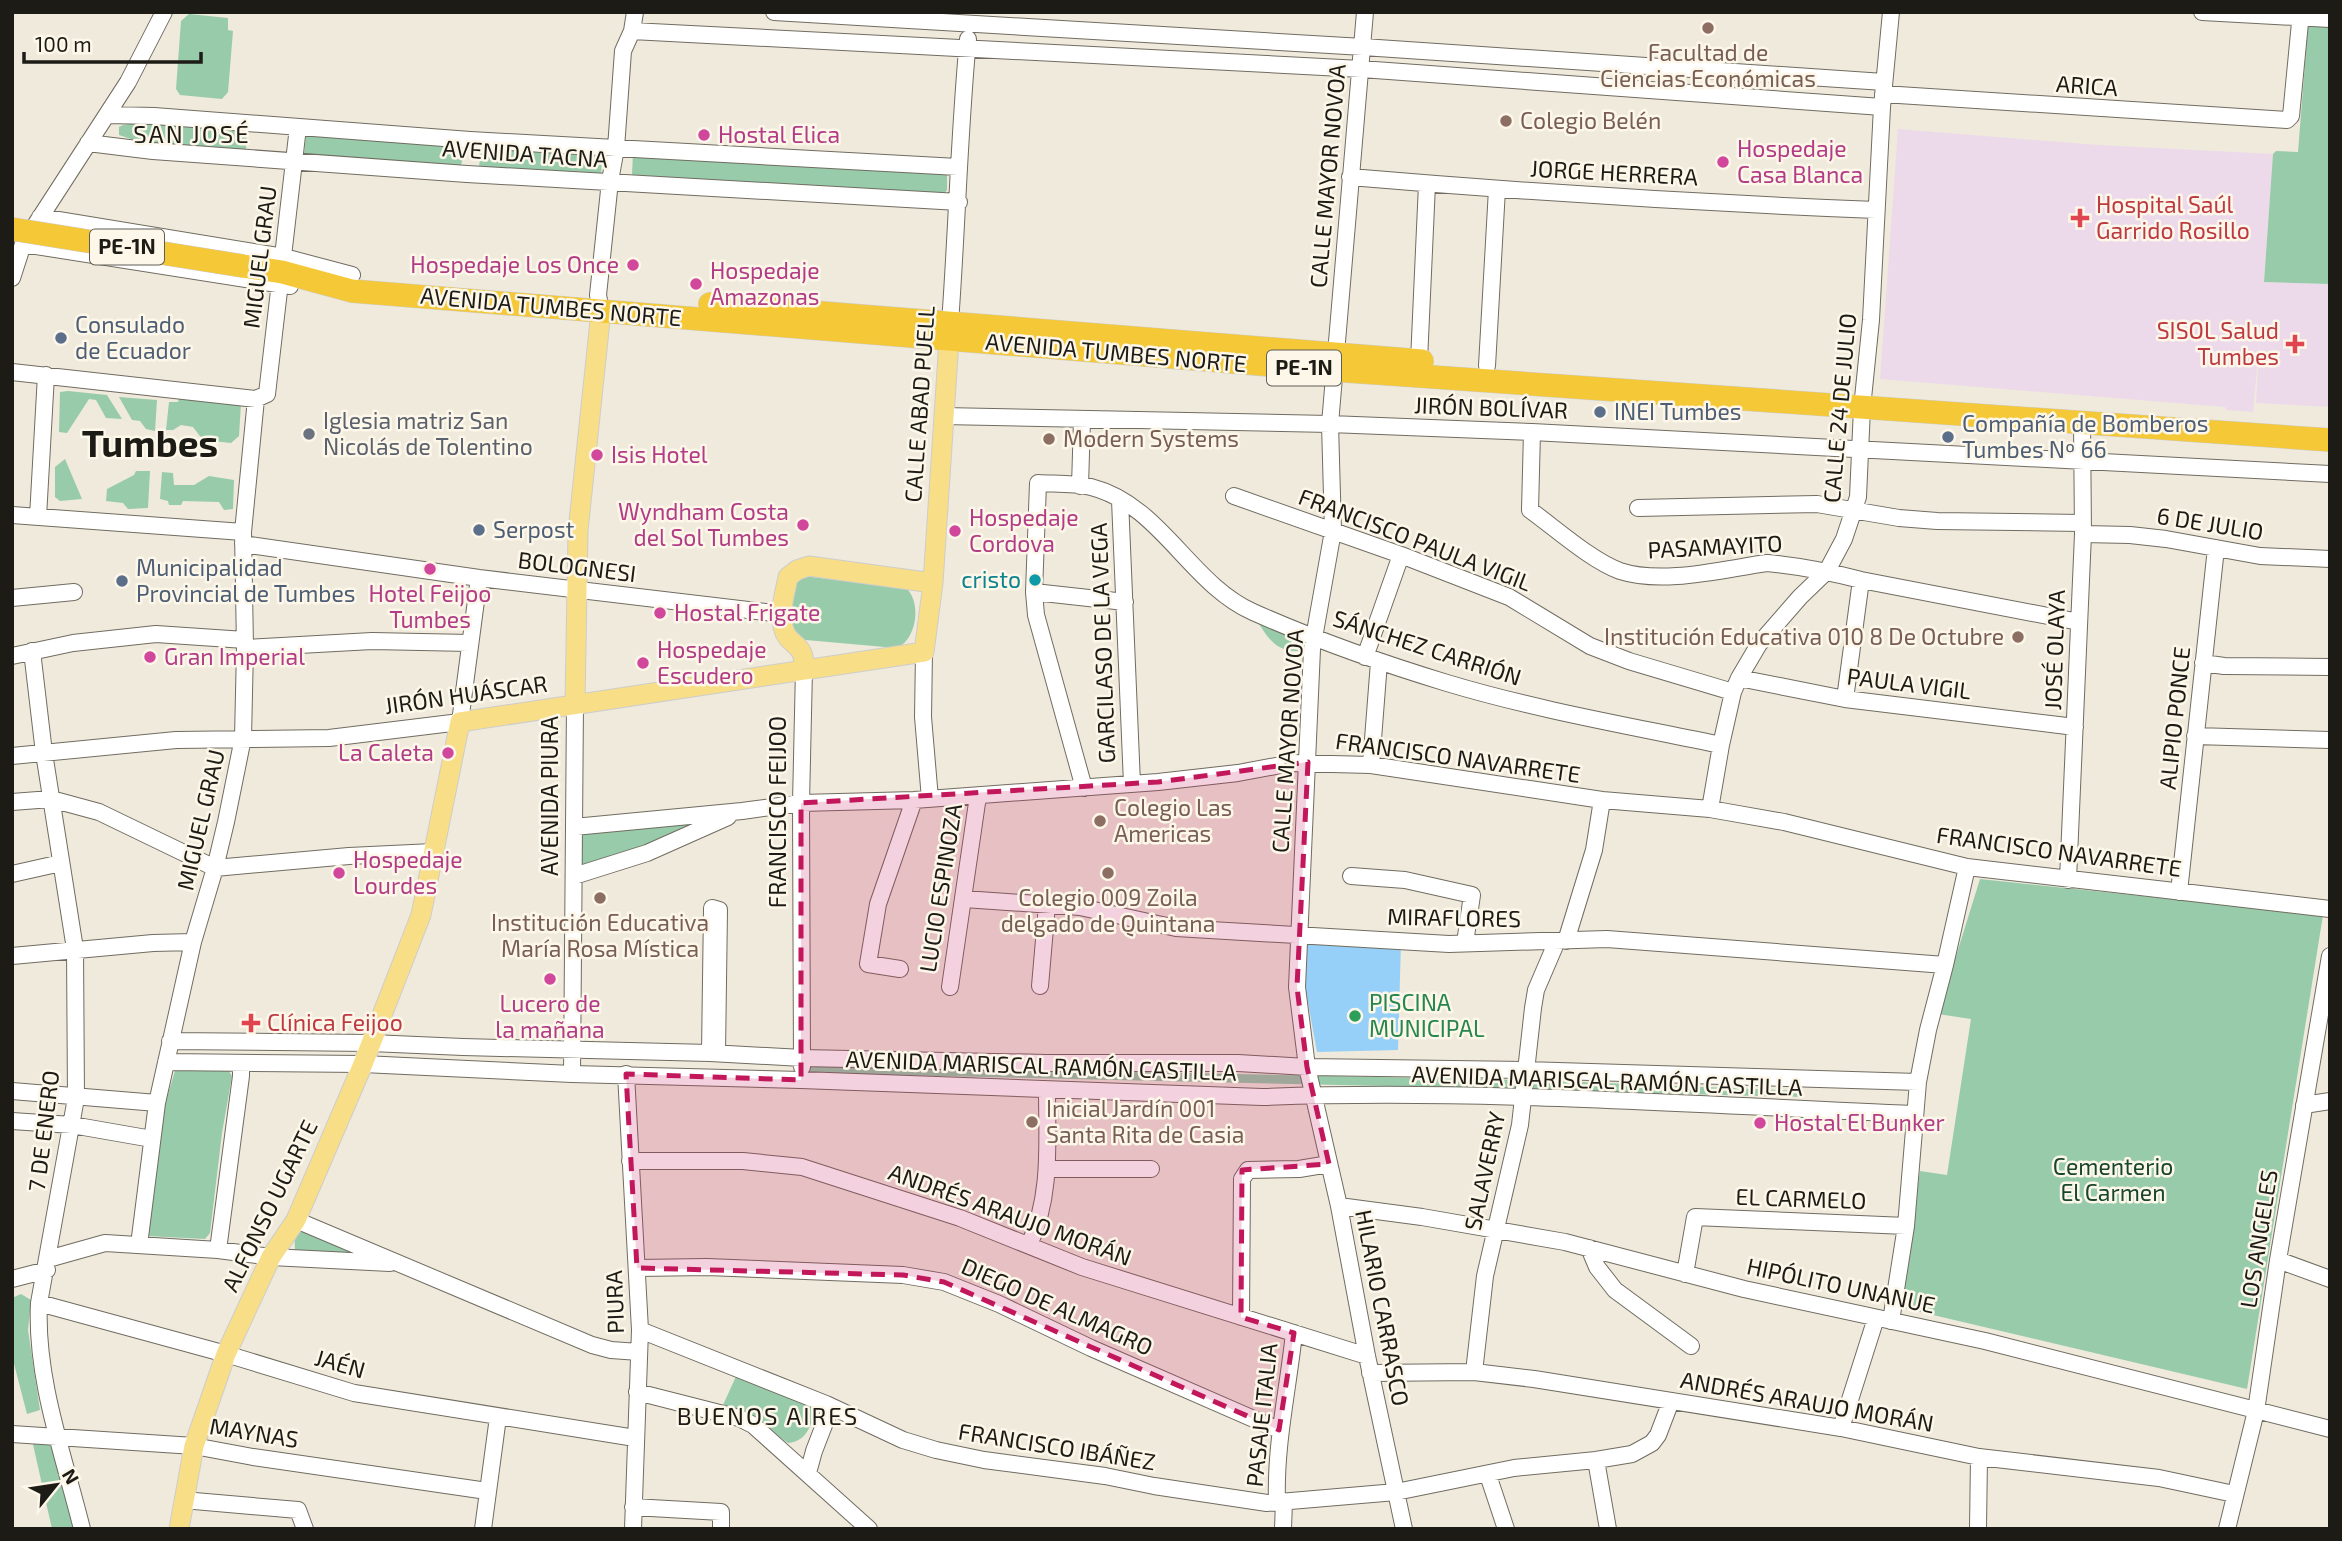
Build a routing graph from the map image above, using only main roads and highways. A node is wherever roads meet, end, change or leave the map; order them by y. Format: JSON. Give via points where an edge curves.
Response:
{"nodes":[{"id":1,"x":17,"y":237,"type":"edge"},
{"id":2,"x":602,"y":300,"type":"junction"},
{"id":3,"x":950,"y":331,"type":"junction"},
{"id":4,"x":1334,"y":362,"type":"junction"},
{"id":5,"x":1863,"y":400,"type":"junction"},
{"id":6,"x":2330,"y":426,"type":"edge"},
{"id":7,"x":2330,"y":440,"type":"edge"},
{"id":8,"x":933,"y":583,"type":"junction"},
{"id":9,"x":924,"y":652,"type":"joint"},
{"id":10,"x":804,"y":669,"type":"junction"},
{"id":11,"x":575,"y":704,"type":"junction"},
{"id":12,"x":460,"y":722,"type":"joint"},
{"id":13,"x":179,"y":1529,"type":"edge"}],
"edges":[{"from":1,"to":2,"type":"highway","name":"AVENIDA TUMBES NORTE","number":"PE-1N","bridge":true,"via":[[352,283]]},
{"from":2,"to":3,"type":"highway","name":"AVENIDA TUMBES NORTE","number":"PE-1N"},
{"from":2,"to":11,"type":"main road","name":"AVENIDA PIURA","via":[[578,531]]},
{"from":3,"to":4,"type":"highway","name":"AVENIDA TUMBES NORTE","number":"PE-1N"},
{"from":3,"to":8,"type":"main road","name":"CALLE ABAD PUELL"},
{"from":4,"to":5,"type":"highway","name":"AVENIDA TUMBES NORTE","number":"PE-1N"},
{"from":4,"to":5,"type":"highway","name":"AVENIDA TUMBES NORTE","number":"PE-1N","via":[[1419,361]]},
{"from":5,"to":6,"type":"highway","name":"AVENIDA TUMBES NORTE","number":"PE-1N"},
{"from":5,"to":7,"type":"highway","name":"AVENIDA TUMBES NORTE","number":"PE-1N"},
{"from":8,"to":9,"type":"main road","name":"CALLE ABAD PUELL"},
{"from":8,"to":10,"type":"main road","name":"FRANCISCO FEIJOO","via":[[809,566],[797,570],[788,577],[782,614],[786,635],[804,656]]},
{"from":9,"to":10,"type":"main road","name":"JIRÓN HUÁSCAR"},
{"from":10,"to":11,"type":"main road","name":"JIRÓN HUÁSCAR"},
{"from":11,"to":12,"type":"main road","name":"JIRÓN HUÁSCAR"},
{"from":12,"to":13,"type":"main road","name":"ALFONSO UGARTE","via":[[421,915],[296,1220],[271,1257],[226,1354],[194,1446]]}]}
